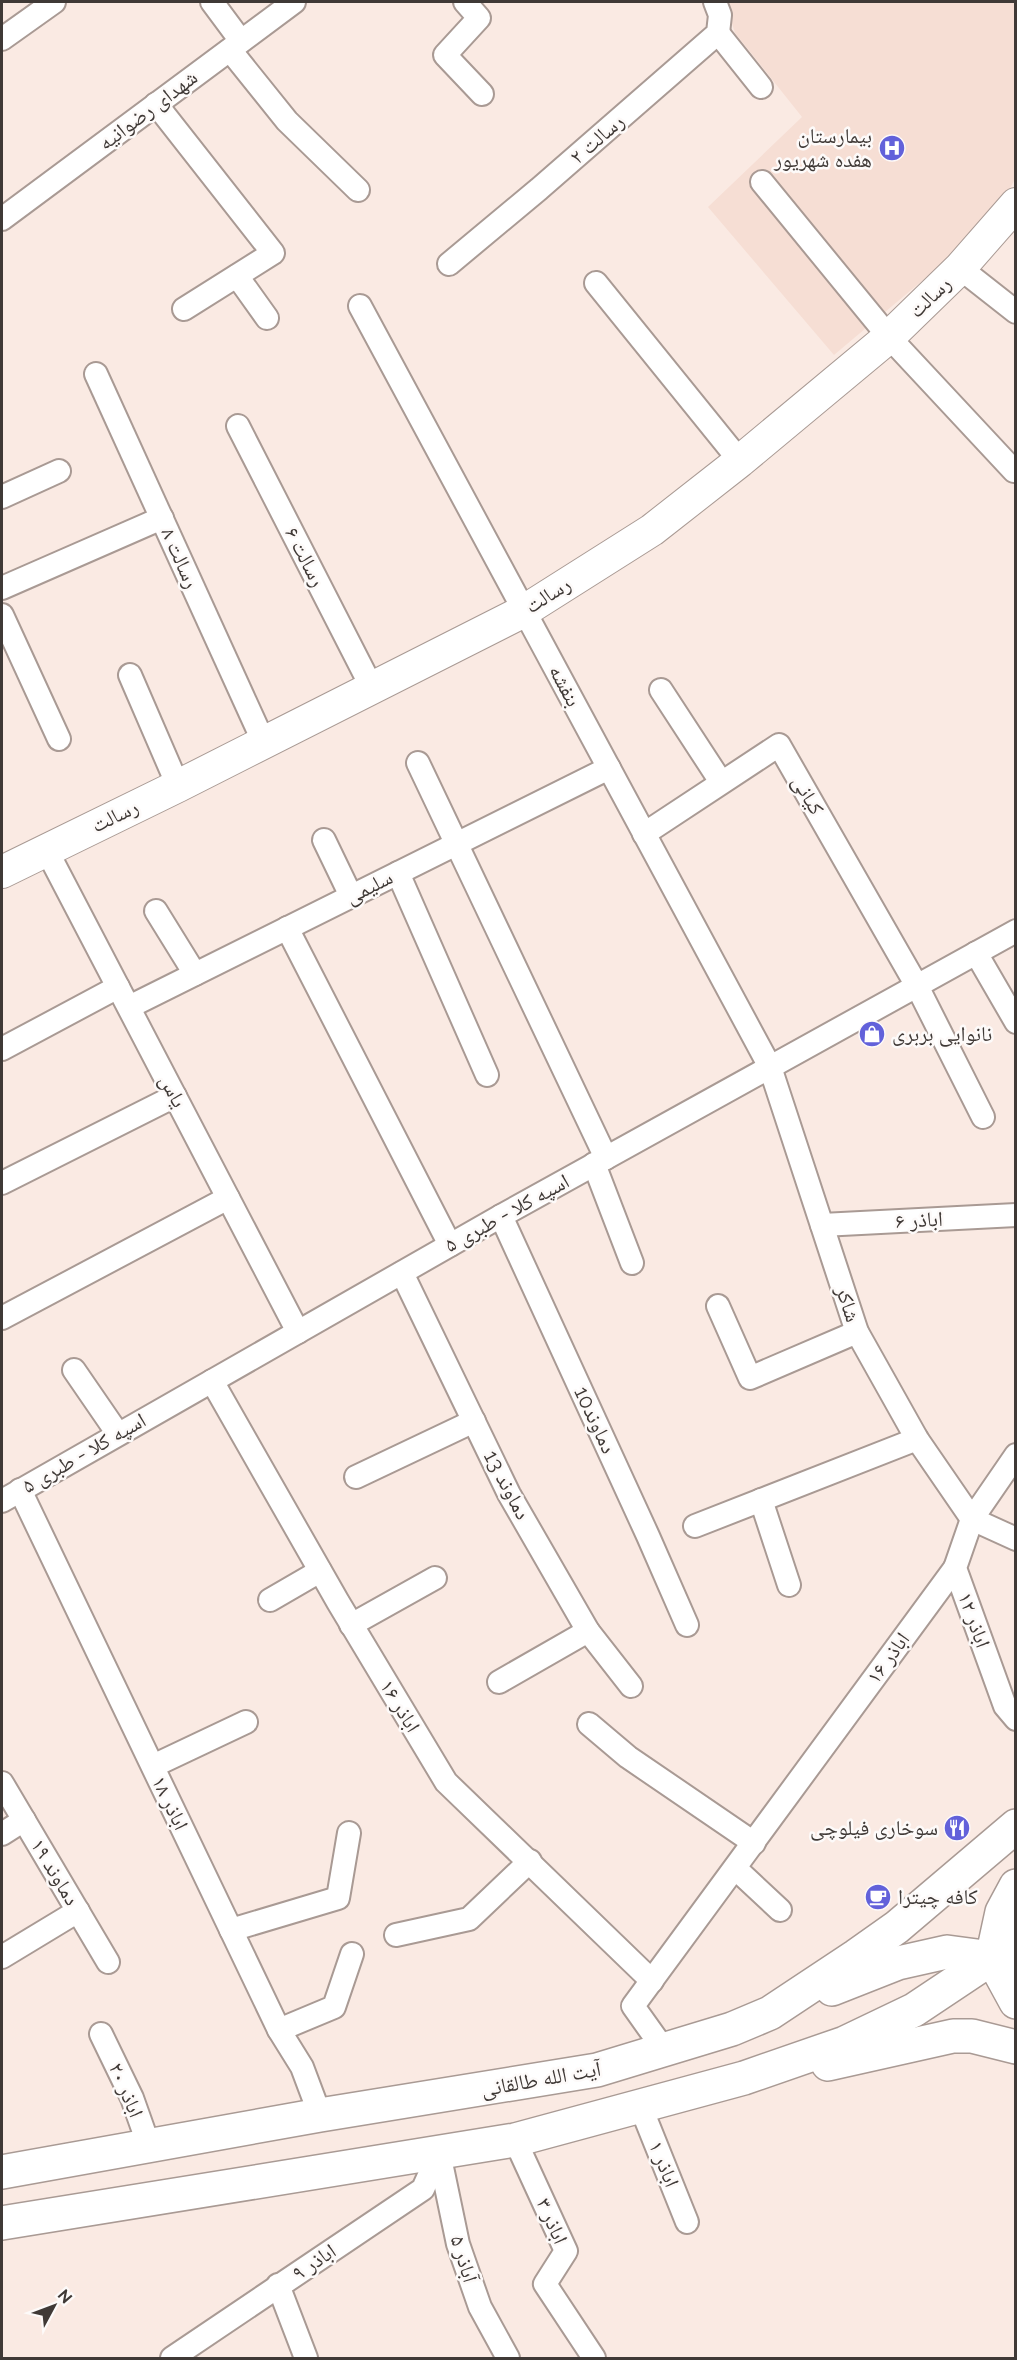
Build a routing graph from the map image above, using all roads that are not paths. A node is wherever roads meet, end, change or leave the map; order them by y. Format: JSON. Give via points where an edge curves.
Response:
{"nodes":[{"id":1,"x":54,"y":2,"type":"edge"},
{"id":2,"x":212,"y":2,"type":"edge"},
{"id":3,"x":294,"y":2,"type":"edge"},
{"id":4,"x":465,"y":2,"type":"edge"},
{"id":5,"x":714,"y":2,"type":"edge"},
{"id":6,"x":25,"y":9,"type":"edge"},
{"id":7,"x":718,"y":33,"type":"junction"},
{"id":8,"x":2,"y":39,"type":"edge"},
{"id":9,"x":236,"y":45,"type":"junction"},
{"id":10,"x":761,"y":87,"type":"dead end"},
{"id":11,"x":482,"y":94,"type":"dead end"},
{"id":12,"x":156,"y":104,"type":"junction"},
{"id":13,"x":762,"y":182,"type":"dead end"},
{"id":14,"x":358,"y":190,"type":"dead end"},
{"id":15,"x":1015,"y":208,"type":"edge"},
{"id":16,"x":2,"y":219,"type":"edge"},
{"id":17,"x":449,"y":264,"type":"dead end"},
{"id":18,"x":960,"y":268,"type":"junction"},
{"id":19,"x":237,"y":276,"type":"junction"},
{"id":20,"x":596,"y":283,"type":"dead end"},
{"id":21,"x":360,"y":306,"type":"dead end"},
{"id":22,"x":184,"y":309,"type":"dead end"},
{"id":23,"x":1016,"y":312,"type":"edge"},
{"id":24,"x":267,"y":318,"type":"dead end"},
{"id":25,"x":889,"y":337,"type":"junction"},
{"id":26,"x":96,"y":374,"type":"dead end"},
{"id":27,"x":237,"y":426,"type":"dead end"},
{"id":28,"x":740,"y":461,"type":"junction"},
{"id":29,"x":59,"y":471,"type":"dead end"},
{"id":30,"x":1014,"y":471,"type":"edge"},
{"id":31,"x":2,"y":497,"type":"edge"},
{"id":32,"x":162,"y":518,"type":"junction"},
{"id":33,"x":2,"y":588,"type":"edge"},
{"id":34,"x":524,"y":611,"type":"junction"},
{"id":35,"x":2,"y":615,"type":"edge"},
{"id":36,"x":130,"y":675,"type":"dead end"},
{"id":37,"x":372,"y":688,"type":"junction"},
{"id":38,"x":661,"y":690,"type":"dead end"},
{"id":39,"x":59,"y":739,"type":"dead end"},
{"id":40,"x":264,"y":742,"type":"junction"},
{"id":41,"x":418,"y":763,"type":"dead end"},
{"id":42,"x":609,"y":768,"type":"junction"},
{"id":43,"x":721,"y":782,"type":"junction"},
{"id":44,"x":178,"y":786,"type":"junction"},
{"id":45,"x":644,"y":834,"type":"junction"},
{"id":46,"x":324,"y":840,"type":"dead end"},
{"id":47,"x":457,"y":843,"type":"junction"},
{"id":48,"x":47,"y":851,"type":"junction"},
{"id":49,"x":2,"y":872,"type":"edge"},
{"id":50,"x":398,"y":873,"type":"junction"},
{"id":51,"x":351,"y":896,"type":"junction"},
{"id":52,"x":156,"y":911,"type":"dead end"},
{"id":53,"x":287,"y":928,"type":"junction"},
{"id":54,"x":1016,"y":931,"type":"edge"},
{"id":55,"x":976,"y":953,"type":"junction"},
{"id":56,"x":195,"y":974,"type":"junction"},
{"id":57,"x":917,"y":986,"type":"junction"},
{"id":58,"x":124,"y":997,"type":"junction"},
{"id":59,"x":1016,"y":1022,"type":"edge"},
{"id":60,"x":2,"y":1049,"type":"edge"},
{"id":61,"x":770,"y":1067,"type":"junction"},
{"id":62,"x":487,"y":1075,"type":"dead end"},
{"id":63,"x":175,"y":1096,"type":"junction"},
{"id":64,"x":982,"y":1117,"type":"dead end"},
{"id":65,"x":600,"y":1161,"type":"junction"},
{"id":66,"x":2,"y":1183,"type":"edge"},
{"id":67,"x":228,"y":1198,"type":"junction"},
{"id":68,"x":1016,"y":1215,"type":"edge"},
{"id":69,"x":501,"y":1216,"type":"junction"},
{"id":70,"x":822,"y":1225,"type":"junction"},
{"id":71,"x":450,"y":1245,"type":"junction"},
{"id":72,"x":632,"y":1263,"type":"dead end"},
{"id":73,"x":402,"y":1273,"type":"junction"},
{"id":74,"x":718,"y":1306,"type":"dead end"},
{"id":75,"x":2,"y":1318,"type":"edge"},
{"id":76,"x":298,"y":1332,"type":"junction"},
{"id":77,"x":858,"y":1332,"type":"junction"},
{"id":78,"x":74,"y":1370,"type":"dead end"},
{"id":79,"x":212,"y":1381,"type":"junction"},
{"id":80,"x":474,"y":1421,"type":"junction"},
{"id":81,"x":118,"y":1434,"type":"junction"},
{"id":82,"x":917,"y":1439,"type":"junction"},
{"id":83,"x":1016,"y":1455,"type":"edge"},
{"id":84,"x":356,"y":1477,"type":"dead end"},
{"id":85,"x":11,"y":1495,"type":"edge"},
{"id":86,"x":761,"y":1500,"type":"junction"},
{"id":87,"x":972,"y":1519,"type":"junction"},
{"id":88,"x":695,"y":1526,"type":"dead end"},
{"id":89,"x":1016,"y":1539,"type":"edge"},
{"id":90,"x":955,"y":1568,"type":"junction"},
{"id":91,"x":320,"y":1571,"type":"junction"},
{"id":92,"x":435,"y":1578,"type":"dead end"},
{"id":93,"x":789,"y":1585,"type":"dead end"},
{"id":94,"x":270,"y":1600,"type":"dead end"},
{"id":95,"x":351,"y":1625,"type":"junction"},
{"id":96,"x":687,"y":1625,"type":"dead end"},
{"id":97,"x":588,"y":1631,"type":"junction"},
{"id":98,"x":499,"y":1682,"type":"dead end"},
{"id":99,"x":631,"y":1686,"type":"dead end"},
{"id":100,"x":1016,"y":1719,"type":"edge"},
{"id":101,"x":246,"y":1722,"type":"dead end"},
{"id":102,"x":588,"y":1724,"type":"dead end"},
{"id":103,"x":153,"y":1766,"type":"junction"},
{"id":104,"x":2,"y":1783,"type":"edge"},
{"id":105,"x":24,"y":1820,"type":"junction"},
{"id":106,"x":1016,"y":1826,"type":"edge"},
{"id":107,"x":349,"y":1833,"type":"dead end"},
{"id":108,"x":2,"y":1834,"type":"edge"},
{"id":109,"x":753,"y":1843,"type":"junction"},
{"id":110,"x":530,"y":1862,"type":"junction"},
{"id":111,"x":735,"y":1868,"type":"junction"},
{"id":112,"x":1016,"y":1886,"type":"edge"},
{"id":113,"x":780,"y":1910,"type":"dead end"},
{"id":114,"x":78,"y":1911,"type":"junction"},
{"id":115,"x":231,"y":1930,"type":"junction"},
{"id":116,"x":396,"y":1935,"type":"dead end"},
{"id":117,"x":352,"y":1954,"type":"dead end"},
{"id":118,"x":2,"y":1957,"type":"edge"},
{"id":119,"x":1008,"y":1958,"type":"edge"},
{"id":120,"x":108,"y":1962,"type":"dead end"},
{"id":121,"x":873,"y":1973,"type":"junction"},
{"id":122,"x":652,"y":1981,"type":"junction"},
{"id":123,"x":1016,"y":2002,"type":"edge"},
{"id":124,"x":770,"y":2013,"type":"junction"},
{"id":125,"x":889,"y":2022,"type":"junction"},
{"id":126,"x":279,"y":2030,"type":"junction"},
{"id":127,"x":102,"y":2034,"type":"dead end"},
{"id":128,"x":1016,"y":2047,"type":"edge"},
{"id":129,"x":665,"y":2051,"type":"junction"},
{"id":130,"x":744,"y":2078,"type":"junction"},
{"id":131,"x":640,"y":2106,"type":"junction"},
{"id":132,"x":320,"y":2115,"type":"junction"},
{"id":133,"x":515,"y":2139,"type":"junction"},
{"id":134,"x":149,"y":2146,"type":"junction"},
{"id":135,"x":439,"y":2153,"type":"junction"},
{"id":136,"x":2,"y":2172,"type":"edge"},
{"id":137,"x":687,"y":2222,"type":"dead end"},
{"id":138,"x":2,"y":2223,"type":"edge"},
{"id":139,"x":279,"y":2285,"type":"junction"},
{"id":140,"x":172,"y":2358,"type":"edge"},
{"id":141,"x":306,"y":2358,"type":"edge"},
{"id":142,"x":508,"y":2358,"type":"edge"},
{"id":143,"x":594,"y":2358,"type":"edge"}],
"edges":[{"from":1,"to":6,"type":"street"},
{"from":2,"to":9,"type":"street"},
{"from":3,"to":9,"type":"street","name":"شهدای رضوانیه"},
{"from":4,"to":11,"type":"street","via":[[479,18],[445,55]]},
{"from":5,"to":7,"type":"street","via":[[720,15]]},
{"from":6,"to":8,"type":"street"},
{"from":7,"to":10,"type":"street"},
{"from":7,"to":17,"type":"street","name":"رسالت ۲"},
{"from":9,"to":12,"type":"street","name":"شهدای رضوانیه"},
{"from":9,"to":14,"type":"street","via":[[287,121]]},
{"from":12,"to":16,"type":"street","name":"شهدای رضوانیه"},
{"from":12,"to":19,"type":"street","via":[[273,253]]},
{"from":13,"to":25,"type":"street"},
{"from":15,"to":18,"type":"main road","name":"رسالت"},
{"from":18,"to":23,"type":"street"},
{"from":18,"to":25,"type":"main road","name":"رسالت"},
{"from":19,"to":22,"type":"street"},
{"from":19,"to":24,"type":"street"},
{"from":20,"to":28,"type":"street"},
{"from":21,"to":34,"type":"street","name":"بنفشه"},
{"from":25,"to":28,"type":"main road","name":"رسالت"},
{"from":25,"to":30,"type":"street"},
{"from":26,"to":32,"type":"street","name":"رسالت ۸"},
{"from":27,"to":37,"type":"street","name":"رسالت ۶"},
{"from":28,"to":34,"type":"main road","name":"رسالت","via":[[652,530]]},
{"from":29,"to":31,"type":"street"},
{"from":32,"to":33,"type":"street"},
{"from":32,"to":40,"type":"street","name":"رسالت ۸"},
{"from":34,"to":37,"type":"main road","name":"رسالت"},
{"from":34,"to":42,"type":"street","name":"بنفشه"},
{"from":35,"to":39,"type":"street"},
{"from":36,"to":44,"type":"street"},
{"from":37,"to":40,"type":"main road","name":"رسالت"},
{"from":38,"to":43,"type":"street"},
{"from":40,"to":44,"type":"main road","name":"رسالت"},
{"from":41,"to":47,"type":"street"},
{"from":42,"to":45,"type":"street","name":"بنفشه"},
{"from":42,"to":47,"type":"street","name":"سلیمی"},
{"from":43,"to":45,"type":"street","name":"کیانی"},
{"from":43,"to":57,"type":"street","name":"کیانی","via":[[779,745]]},
{"from":44,"to":48,"type":"main road","name":"رسالت"},
{"from":45,"to":61,"type":"street","name":"بنفشه"},
{"from":46,"to":51,"type":"street"},
{"from":47,"to":50,"type":"street","name":"سلیمی"},
{"from":47,"to":65,"type":"street"},
{"from":48,"to":49,"type":"main road","name":"رسالت"},
{"from":48,"to":58,"type":"street","name":"یاس"},
{"from":50,"to":51,"type":"street","name":"سلیمی"},
{"from":50,"to":62,"type":"street"},
{"from":51,"to":53,"type":"street","name":"سلیمی"},
{"from":52,"to":56,"type":"street"},
{"from":53,"to":56,"type":"street","name":"سلیمی"},
{"from":53,"to":71,"type":"street"},
{"from":54,"to":55,"type":"street","name":"اسپه کلا - طبری ۵"},
{"from":55,"to":57,"type":"street","name":"اسپه کلا - طبری ۵"},
{"from":55,"to":59,"type":"street"},
{"from":56,"to":58,"type":"street","name":"سلیمی"},
{"from":57,"to":61,"type":"street","name":"اسپه کلا - طبری ۵"},
{"from":57,"to":64,"type":"street"},
{"from":58,"to":60,"type":"street","name":"سلیمی"},
{"from":58,"to":63,"type":"street","name":"یاس"},
{"from":61,"to":65,"type":"street","name":"اسپه کلا - طبری ۵"},
{"from":61,"to":70,"type":"street","name":"شاکر"},
{"from":63,"to":66,"type":"street"},
{"from":63,"to":67,"type":"street","name":"یاس"},
{"from":65,"to":69,"type":"street","name":"اسپه کلا - طبری ۵"},
{"from":65,"to":72,"type":"street"},
{"from":67,"to":75,"type":"street"},
{"from":67,"to":76,"type":"street","name":"یاس"},
{"from":68,"to":70,"type":"street","name":"اباذر ۶"},
{"from":69,"to":71,"type":"street","name":"اسپه کلا - طبری ۵"},
{"from":69,"to":96,"type":"street","name":"دماوند10"},
{"from":70,"to":77,"type":"street","name":"شاکر"},
{"from":71,"to":73,"type":"street","name":"اسپه کلا - طبری ۵"},
{"from":73,"to":76,"type":"street","name":"اسپه کلا - طبری ۵"},
{"from":73,"to":80,"type":"street","name":"دماوند 13"},
{"from":74,"to":77,"type":"street","via":[[750,1378]]},
{"from":76,"to":79,"type":"street","name":"اسپه کلا - طبری ۵"},
{"from":77,"to":82,"type":"street","name":"شاکر"},
{"from":78,"to":81,"type":"street"},
{"from":79,"to":81,"type":"street","name":"اسپه کلا - طبری ۵"},
{"from":79,"to":91,"type":"street","name":"اباذر ۱۶"},
{"from":80,"to":84,"type":"street"},
{"from":80,"to":97,"type":"street","name":"دماوند 13","via":[[509,1494]]},
{"from":81,"to":85,"type":"street","name":"اسپه کلا - طبری ۵"},
{"from":82,"to":86,"type":"street"},
{"from":82,"to":87,"type":"street","name":"شاکر"},
{"from":83,"to":87,"type":"street","name":"اباذر ۱۲"},
{"from":85,"to":103,"type":"street","name":"اباذر ۱۸"},
{"from":86,"to":88,"type":"street"},
{"from":86,"to":93,"type":"street"},
{"from":87,"to":89,"type":"street"},
{"from":87,"to":90,"type":"street","name":"اباذر ۱۲"},
{"from":90,"to":100,"type":"street","name":"اباذر ۱۲","via":[[1005,1707]]},
{"from":90,"to":109,"type":"street","name":"اباذر ۱۶"},
{"from":91,"to":94,"type":"street"},
{"from":91,"to":95,"type":"street","name":"اباذر ۱۶"},
{"from":92,"to":95,"type":"street"},
{"from":95,"to":110,"type":"street","name":"اباذر ۱۶","via":[[446,1782]]},
{"from":97,"to":98,"type":"street"},
{"from":97,"to":99,"type":"street","name":"دماوند 13"},
{"from":101,"to":103,"type":"street"},
{"from":102,"to":109,"type":"street","via":[[628,1757]]},
{"from":103,"to":115,"type":"street","name":"اباذر ۱۸"},
{"from":104,"to":105,"type":"street","name":"دماوند ۱۹"},
{"from":105,"to":108,"type":"street"},
{"from":105,"to":114,"type":"street","name":"دماوند ۱۹"},
{"from":106,"to":124,"type":"main road","name":"آیت الله طالقانی","via":[[897,1927]]},
{"from":107,"to":115,"type":"street","via":[[338,1898]]},
{"from":109,"to":111,"type":"street","name":"اباذر ۱۶"},
{"from":110,"to":116,"type":"street","via":[[469,1919]]},
{"from":110,"to":122,"type":"street","name":"اباذر ۱۶"},
{"from":111,"to":113,"type":"street"},
{"from":111,"to":122,"type":"street","name":"اباذر ۱۶"},
{"from":112,"to":119,"type":"main road","via":[[1002,1912]]},
{"from":114,"to":118,"type":"street"},
{"from":114,"to":120,"type":"street","name":"دماوند ۱۹"},
{"from":115,"to":126,"type":"street","name":"اباذر ۱۸"},
{"from":117,"to":126,"type":"street","via":[[334,2007]]},
{"from":119,"to":121,"type":"main road","via":[[947,1953],[898,1963]]},
{"from":119,"to":123,"type":"main road"},
{"from":119,"to":125,"type":"main road"},
{"from":121,"to":124,"type":"main road"},
{"from":121,"to":125,"type":"main road","via":[[888,1977],[899,1989],[900,2008]]},
{"from":122,"to":129,"type":"street","name":"اباذر ۱۶","via":[[633,2006]]},
{"from":124,"to":129,"type":"main road","name":"آیت الله طالقانی"},
{"from":125,"to":130,"type":"main road","via":[[845,2043]]},
{"from":126,"to":132,"type":"street","name":"اباذر ۱۸","via":[[302,2067]]},
{"from":127,"to":134,"type":"street","name":"اباذر ۲۰"},
{"from":128,"to":130,"type":"main road","via":[[972,2036],[952,2036],[854,2060]]},
{"from":129,"to":132,"type":"main road","name":"آیت الله طالقانی","via":[[597,2070]]},
{"from":130,"to":131,"type":"main road"},
{"from":131,"to":133,"type":"main road"},
{"from":131,"to":137,"type":"street","name":"اباذر ۱"},
{"from":132,"to":134,"type":"main road","name":"آیت الله طالقانی"},
{"from":133,"to":135,"type":"main road"},
{"from":133,"to":143,"type":"street","name":"اباذر ۳","via":[[566,2251],[546,2284]]},
{"from":134,"to":136,"type":"main road","name":"آیت الله طالقانی"},
{"from":135,"to":138,"type":"main road"},
{"from":135,"to":139,"type":"street","name":"اباذر ۹","via":[[423,2189]]},
{"from":135,"to":142,"type":"street","name":"آباذر ۵","via":[[458,2244],[480,2307]]},
{"from":139,"to":140,"type":"street","name":"اباذر ۹"},
{"from":139,"to":141,"type":"street"}]}
